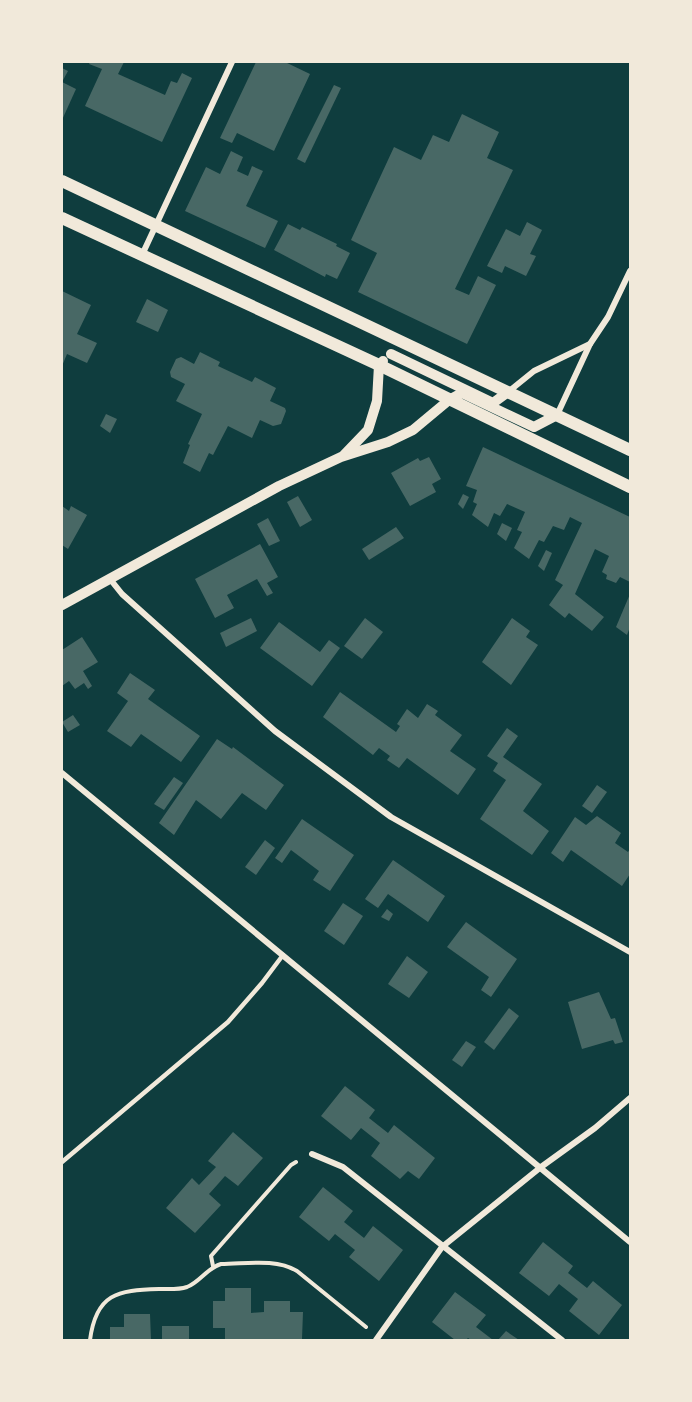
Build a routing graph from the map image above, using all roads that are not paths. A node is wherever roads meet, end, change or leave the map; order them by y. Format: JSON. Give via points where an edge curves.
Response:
{"nodes":[{"id":1,"x":232,"y":62,"type":"edge"},
{"id":2,"x":62,"y":181,"type":"edge"},
{"id":3,"x":62,"y":218,"type":"edge"},
{"id":4,"x":156,"y":226,"type":"junction"},
{"id":5,"x":142,"y":256,"type":"junction"},
{"id":6,"x":630,"y":271,"type":"edge"},
{"id":7,"x":385,"y":334,"type":"junction"},
{"id":8,"x":590,"y":344,"type":"junction"},
{"id":9,"x":391,"y":354,"type":"junction"},
{"id":10,"x":379,"y":365,"type":"junction"},
{"id":11,"x":447,"y":381,"type":"junction"},
{"id":12,"x":508,"y":392,"type":"junction"},
{"id":13,"x":449,"y":400,"type":"junction"},
{"id":14,"x":557,"y":415,"type":"junction"},
{"id":15,"x":630,"y":450,"type":"edge"},
{"id":16,"x":341,"y":457,"type":"junction"},
{"id":17,"x":630,"y":487,"type":"edge"},
{"id":18,"x":110,"y":579,"type":"junction"},
{"id":19,"x":62,"y":605,"type":"edge"},
{"id":20,"x":62,"y":773,"type":"edge"},
{"id":21,"x":630,"y":952,"type":"edge"},
{"id":22,"x":283,"y":955,"type":"junction"},
{"id":23,"x":630,"y":1098,"type":"edge"},
{"id":24,"x":312,"y":1154,"type":"road end"},
{"id":25,"x":62,"y":1162,"type":"edge"},
{"id":26,"x":541,"y":1167,"type":"junction"},
{"id":27,"x":630,"y":1242,"type":"edge"},
{"id":28,"x":442,"y":1247,"type":"junction"},
{"id":29,"x":377,"y":1338,"type":"edge"},
{"id":30,"x":562,"y":1341,"type":"edge"}],
"edges":[{"from":1,"to":4,"type":"street"},
{"from":2,"to":4,"type":"main road"},
{"from":3,"to":5,"type":"main road"},
{"from":4,"to":5,"type":"street"},
{"from":4,"to":7,"type":"main road"},
{"from":5,"to":10,"type":"main road"},
{"from":6,"to":8,"type":"street"},
{"from":7,"to":9,"type":"street"},
{"from":7,"to":12,"type":"main road"},
{"from":8,"to":12,"type":"street","via":[[534,371]]},
{"from":8,"to":14,"type":"street"},
{"from":9,"to":10,"type":"street"},
{"from":9,"to":11,"type":"street"},
{"from":10,"to":13,"type":"main road"},
{"from":10,"to":16,"type":"street","via":[[377,401],[368,430]]},
{"from":11,"to":12,"type":"street","via":[[493,403]]},
{"from":11,"to":13,"type":"street"},
{"from":12,"to":14,"type":"main road"},
{"from":13,"to":14,"type":"street","via":[[462,393],[534,427]]},
{"from":13,"to":16,"type":"street","via":[[413,430]]},
{"from":13,"to":17,"type":"main road"},
{"from":14,"to":15,"type":"main road"},
{"from":16,"to":18,"type":"street","via":[[279,486]]},
{"from":18,"to":19,"type":"street"},
{"from":18,"to":21,"type":"street","via":[[275,731],[391,817]]},
{"from":20,"to":22,"type":"street"},
{"from":22,"to":25,"type":"lane","via":[[228,1022]]},
{"from":22,"to":26,"type":"street"},
{"from":23,"to":26,"type":"street"},
{"from":24,"to":28,"type":"street","via":[[343,1167]]},
{"from":26,"to":27,"type":"street"},
{"from":26,"to":28,"type":"street"},
{"from":28,"to":29,"type":"street"},
{"from":28,"to":30,"type":"street"}]}
